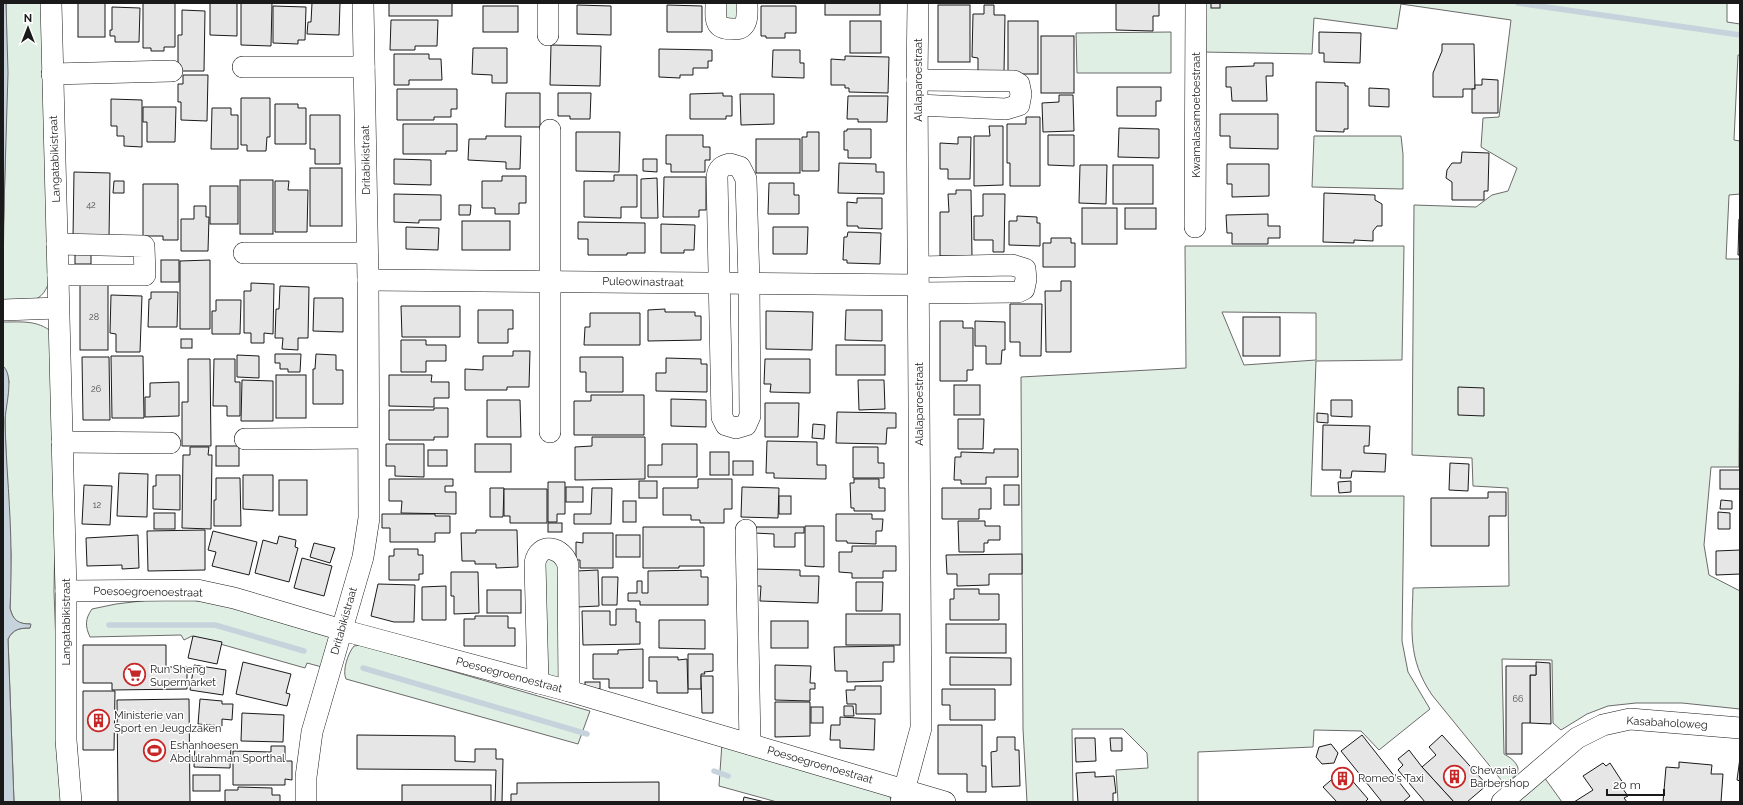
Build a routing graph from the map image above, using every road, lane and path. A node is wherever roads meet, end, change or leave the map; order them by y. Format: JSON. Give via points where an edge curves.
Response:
{"nodes":[{"id":1,"x":51,"y":3,"type":"edge"},
{"id":2,"x":363,"y":3,"type":"edge"},
{"id":3,"x":548,"y":3,"type":"edge"},
{"id":4,"x":716,"y":3,"type":"edge"},
{"id":5,"x":747,"y":3,"type":"edge"},
{"id":6,"x":918,"y":3,"type":"edge"},
{"id":7,"x":1196,"y":3,"type":"edge"},
{"id":8,"x":548,"y":35,"type":"dead end"},
{"id":9,"x":243,"y":67,"type":"dead end"},
{"id":10,"x":364,"y":67,"type":"junction"},
{"id":11,"x":172,"y":71,"type":"dead end"},
{"id":12,"x":52,"y":74,"type":"junction"},
{"id":13,"x":917,"y":80,"type":"junction"},
{"id":14,"x":918,"y":105,"type":"junction"},
{"id":15,"x":550,"y":130,"type":"dead end"},
{"id":16,"x":1195,"y":227,"type":"dead end"},
{"id":17,"x":57,"y":244,"type":"junction"},
{"id":18,"x":244,"y":253,"type":"dead end"},
{"id":19,"x":367,"y":253,"type":"junction"},
{"id":20,"x":58,"y":275,"type":"junction"},
{"id":21,"x":368,"y":280,"type":"junction"},
{"id":22,"x":551,"y":281,"type":"junction"},
{"id":23,"x":918,"y":282,"type":"junction"},
{"id":24,"x":720,"y":284,"type":"junction"},
{"id":25,"x":749,"y":284,"type":"junction"},
{"id":26,"x":58,"y":308,"type":"junction"},
{"id":27,"x":3,"y":310,"type":"edge"},
{"id":28,"x":550,"y":432,"type":"dead end"},
{"id":29,"x":368,"y":438,"type":"junction"},
{"id":30,"x":245,"y":439,"type":"dead end"},
{"id":31,"x":62,"y":442,"type":"junction"},
{"id":32,"x":170,"y":443,"type":"dead end"},
{"id":33,"x":746,"y":530,"type":"dead end"},
{"id":34,"x":66,"y":591,"type":"junction"},
{"id":35,"x":342,"y":630,"type":"junction"},
{"id":36,"x":538,"y":683,"type":"junction"},
{"id":37,"x":569,"y":691,"type":"junction"},
{"id":38,"x":1740,"y":728,"type":"edge"},
{"id":39,"x":750,"y":744,"type":"junction"},
{"id":40,"x":903,"y":796,"type":"edge"},
{"id":41,"x":71,"y":802,"type":"edge"},
{"id":42,"x":306,"y":802,"type":"edge"},
{"id":43,"x":946,"y":802,"type":"edge"},
{"id":44,"x":1502,"y":802,"type":"edge"}],
"edges":[{"from":1,"to":12,"type":"street","name":"Langatabikistraat"},
{"from":2,"to":10,"type":"street","name":"Dritabikistraat"},
{"from":3,"to":8,"type":"street"},
{"from":4,"to":5,"type":"street","via":[[718,25],[724,30],[739,30],[747,20]]},
{"from":6,"to":13,"type":"street","name":"Alalaparoestraat"},
{"from":7,"to":16,"type":"street","name":"Kwamalasamoetoestraat"},
{"from":9,"to":10,"type":"street"},
{"from":10,"to":19,"type":"street","name":"Dritabikistraat"},
{"from":11,"to":12,"type":"street"},
{"from":12,"to":17,"type":"street","name":"Langatabikistraat"},
{"from":13,"to":14,"type":"street","name":"Alalaparoestraat"},
{"from":13,"to":14,"type":"street","via":[[1014,81],[1019,84],[1021,94],[1019,105],[1006,109]]},
{"from":14,"to":23,"type":"street","name":"Alalaparoestraat"},
{"from":15,"to":22,"type":"street"},
{"from":17,"to":20,"type":"street","name":"Langatabikistraat"},
{"from":17,"to":20,"type":"street","via":[[144,246],[145,275]]},
{"from":18,"to":19,"type":"street"},
{"from":19,"to":21,"type":"street","name":"Dritabikistraat"},
{"from":20,"to":26,"type":"street","name":"Langatabikistraat"},
{"from":21,"to":22,"type":"street","name":"Puleowinastraat"},
{"from":21,"to":29,"type":"street","name":"Dritabikistraat"},
{"from":22,"to":24,"type":"street","name":"Puleowinastraat"},
{"from":22,"to":28,"type":"street"},
{"from":23,"to":25,"type":"street","name":"Puleowinastraat"},
{"from":23,"to":40,"type":"street","name":"Alalaparoestraat","via":[[922,728]]},
{"from":24,"to":25,"type":"street","name":"Puleowinastraat"},
{"from":24,"to":25,"type":"street","via":[[717,177],[718,170],[730,164],[740,167],[746,179]]},
{"from":24,"to":25,"type":"street","via":[[722,417],[726,425],[736,428],[746,425],[750,416]]},
{"from":26,"to":27,"type":"street"},
{"from":26,"to":31,"type":"street","name":"Langatabikistraat"},
{"from":29,"to":30,"type":"street"},
{"from":29,"to":35,"type":"street","name":"Dritabikistraat","via":[[369,518],[363,557]]},
{"from":31,"to":32,"type":"street"},
{"from":31,"to":34,"type":"street","name":"Langatabikistraat"},
{"from":33,"to":39,"type":"street"},
{"from":34,"to":35,"type":"street","name":"Poesoegroenoestraat","via":[[197,590],[234,598]]},
{"from":34,"to":41,"type":"street","name":"Langatabikistraat","via":[[66,740]]},
{"from":35,"to":36,"type":"street","name":"Poesoegroenoestraat"},
{"from":35,"to":42,"type":"street","name":"Dritabikistraat","via":[[312,732],[306,777]]},
{"from":36,"to":37,"type":"street","name":"Poesoegroenoestraat"},
{"from":36,"to":37,"type":"street","via":[[535,563],[540,551],[550,548],[561,552],[568,564]]},
{"from":37,"to":39,"type":"street","name":"Poesoegroenoestraat"},
{"from":38,"to":44,"type":"street","name":"Kasabaholoweg","via":[[1630,719],[1603,725],[1577,738]]},
{"from":39,"to":40,"type":"street","name":"Poesoegroenoestraat"},
{"from":40,"to":43,"type":"street","name":"Poesoegroenoestraat"}]}
